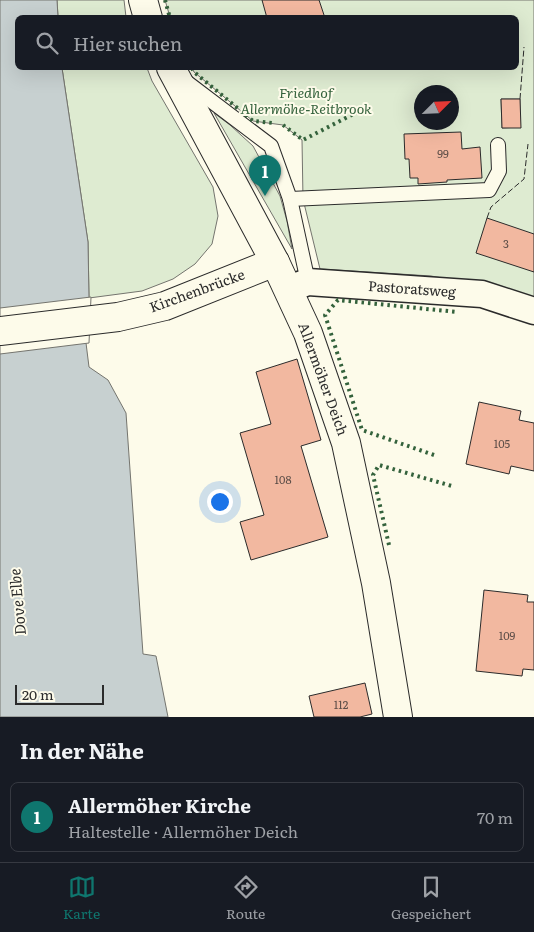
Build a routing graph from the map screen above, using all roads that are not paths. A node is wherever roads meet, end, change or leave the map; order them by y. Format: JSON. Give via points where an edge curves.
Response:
{"nodes":[{"id":1,"x":143,"y":0,"type":"edge"},
{"id":2,"x":147,"y":15,"type":"edge"},
{"id":3,"x":172,"y":70,"type":"edge"},
{"id":4,"x":498,"y":145,"type":"dead end"},
{"id":5,"x":290,"y":199,"type":"junction"},
{"id":6,"x":275,"y":262,"type":"junction"},
{"id":7,"x":298,"y":285,"type":"junction"},
{"id":8,"x":534,"y":311,"type":"edge"},
{"id":9,"x":0,"y":331,"type":"edge"},
{"id":10,"x":398,"y":717,"type":"edge"}],
"edges":[{"from":1,"to":2,"type":"street"},
{"from":3,"to":5,"type":"lane","via":[[270,146]]},
{"from":3,"to":6,"type":"street","name":"Allermöher Deich"},
{"from":4,"to":5,"type":"lane","via":[[499,171],[489,190]]},
{"from":5,"to":7,"type":"lane"},
{"from":6,"to":7,"type":"street","name":"Allermöher Deich"},
{"from":6,"to":9,"type":"street","name":"Kirchenbrücke","via":[[165,306],[118,317]]},
{"from":7,"to":8,"type":"street","name":"Pastoratsweg","via":[[482,294]]},
{"from":7,"to":10,"type":"street","name":"Allermöher Deich","via":[[308,333],[346,443],[376,583]]}]}
